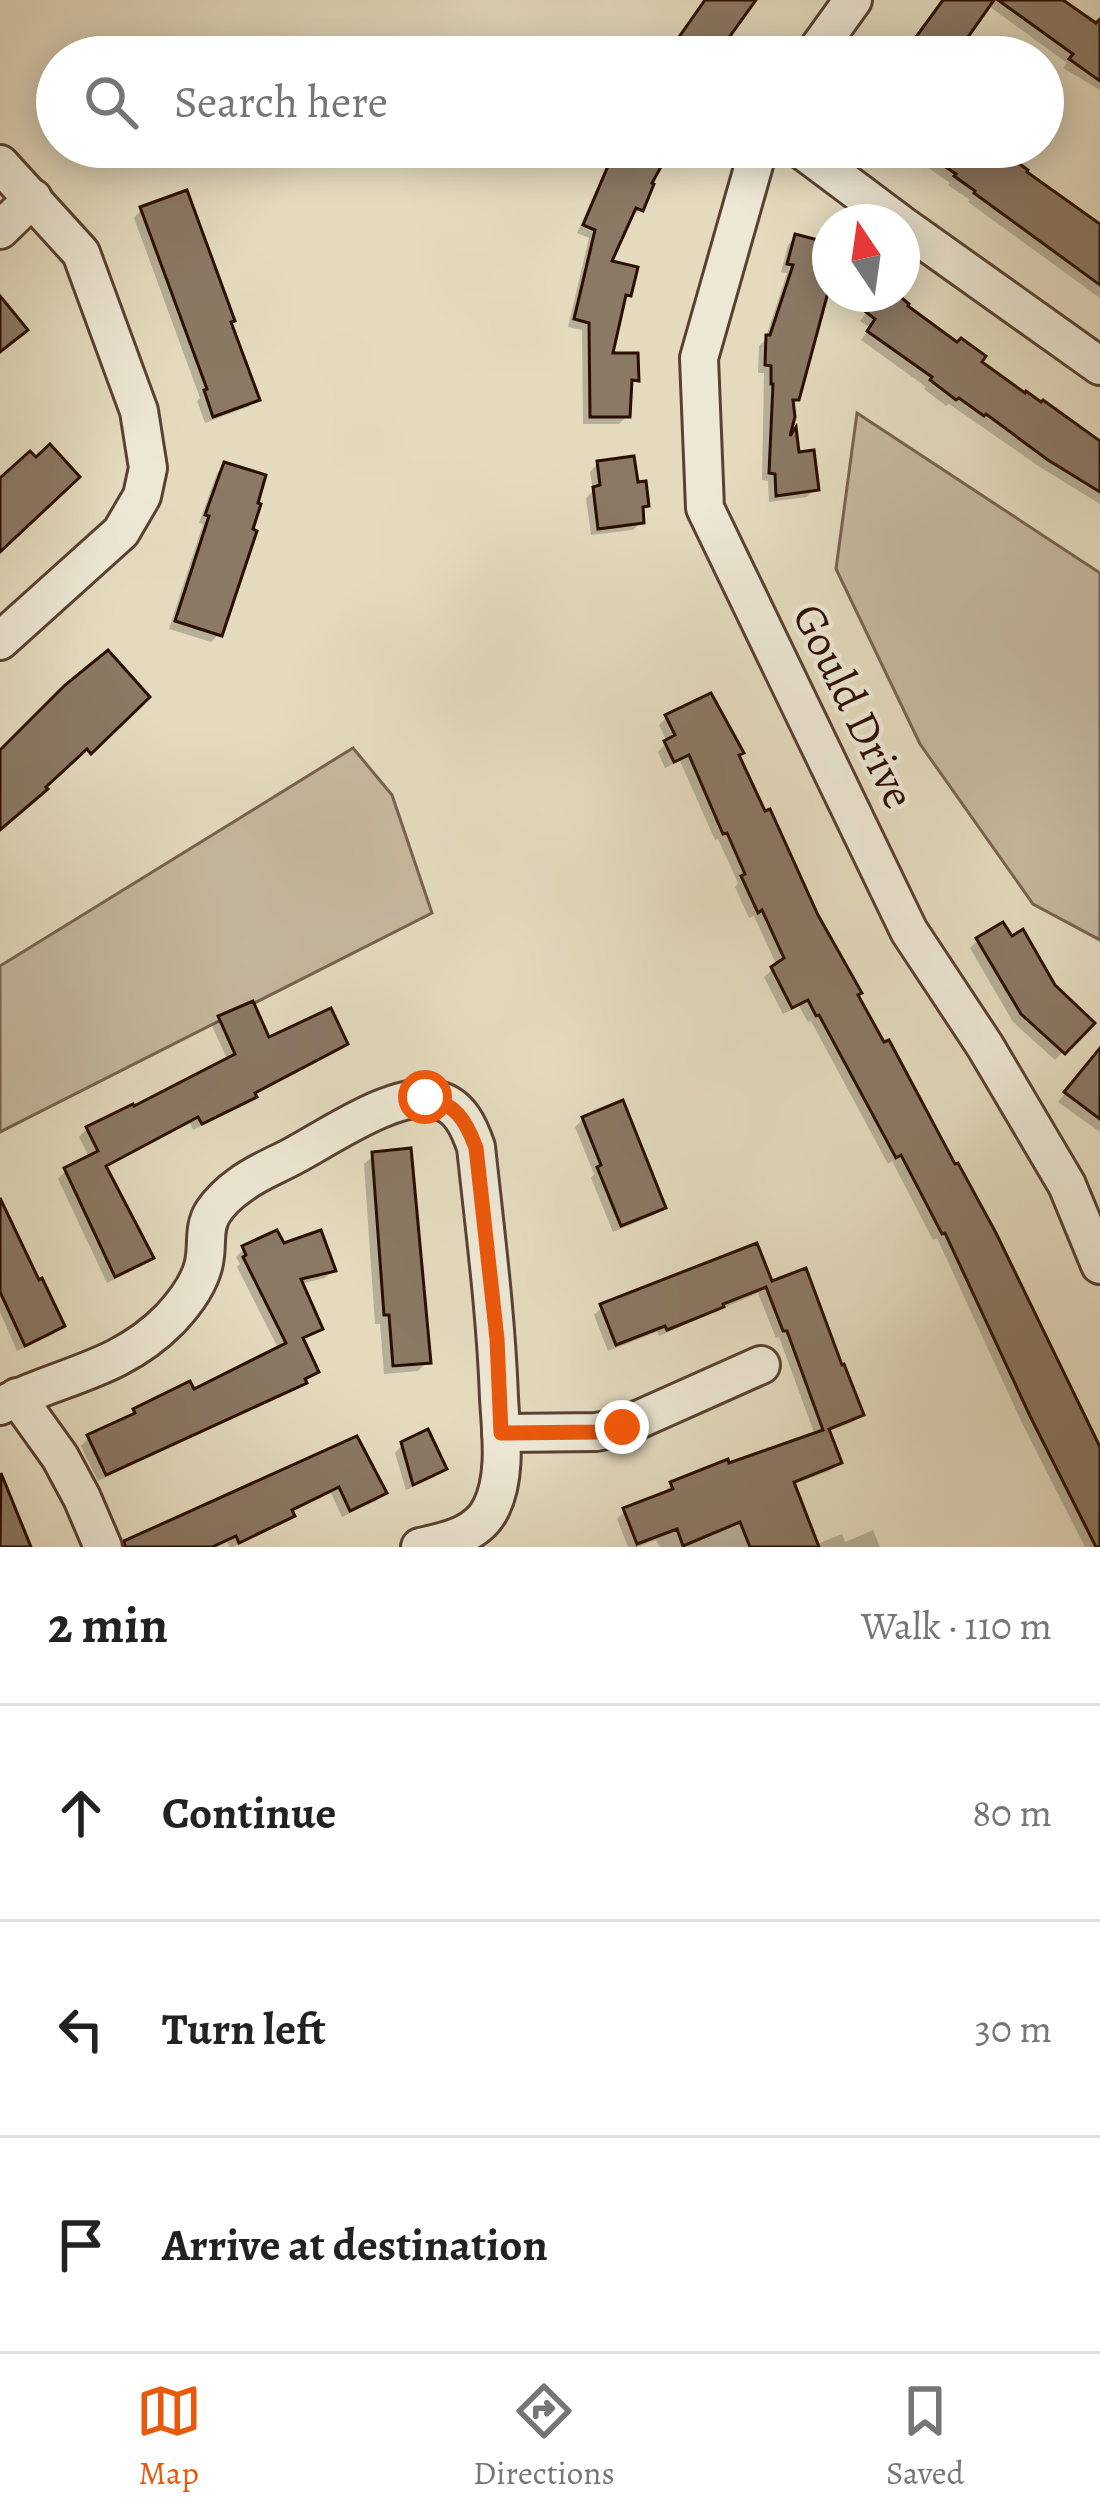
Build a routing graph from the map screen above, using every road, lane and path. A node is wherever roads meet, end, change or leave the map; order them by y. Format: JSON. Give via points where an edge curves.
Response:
{"nodes":[{"id":1,"x":853,"y":0,"type":"edge"},
{"id":2,"x":827,"y":36,"type":"edge"},
{"id":3,"x":0,"y":164,"type":"edge"},
{"id":4,"x":753,"y":168,"type":"edge"},
{"id":5,"x":826,"y":168,"type":"edge"},
{"id":6,"x":33,"y":198,"type":"junction"},
{"id":7,"x":874,"y":204,"type":"edge"},
{"id":8,"x":0,"y":230,"type":"edge"},
{"id":9,"x":920,"y":237,"type":"edge"},
{"id":10,"x":1100,"y":366,"type":"edge"},
{"id":11,"x":0,"y":641,"type":"edge"},
{"id":12,"x":1097,"y":1252,"type":"edge"},
{"id":13,"x":761,"y":1364,"type":"dead end"},
{"id":14,"x":9,"y":1401,"type":"edge"},
{"id":15,"x":501,"y":1433,"type":"junction"},
{"id":16,"x":103,"y":1547,"type":"edge"},
{"id":17,"x":420,"y":1547,"type":"edge"}],
"edges":[{"from":1,"to":2,"type":"street"},
{"from":3,"to":6,"type":"street"},
{"from":4,"to":12,"type":"street","name":"Gould Drive","via":[[699,358],[705,508],[909,932],[1067,1185]]},
{"from":5,"to":7,"type":"street"},
{"from":6,"to":8,"type":"street"},
{"from":6,"to":11,"type":"street","via":[[81,253],[139,410],[148,468],[121,532]]},
{"from":9,"to":10,"type":"street"},
{"from":13,"to":15,"type":"street","via":[[622,1427]]},
{"from":14,"to":15,"type":"street","via":[[109,1364],[171,1318],[201,1276],[214,1209],[239,1185],[375,1112],[425,1097],[458,1111],[476,1148]]},
{"from":14,"to":16,"type":"street","via":[[60,1457]]},
{"from":15,"to":17,"type":"street","via":[[493,1505],[482,1522]]}]}
